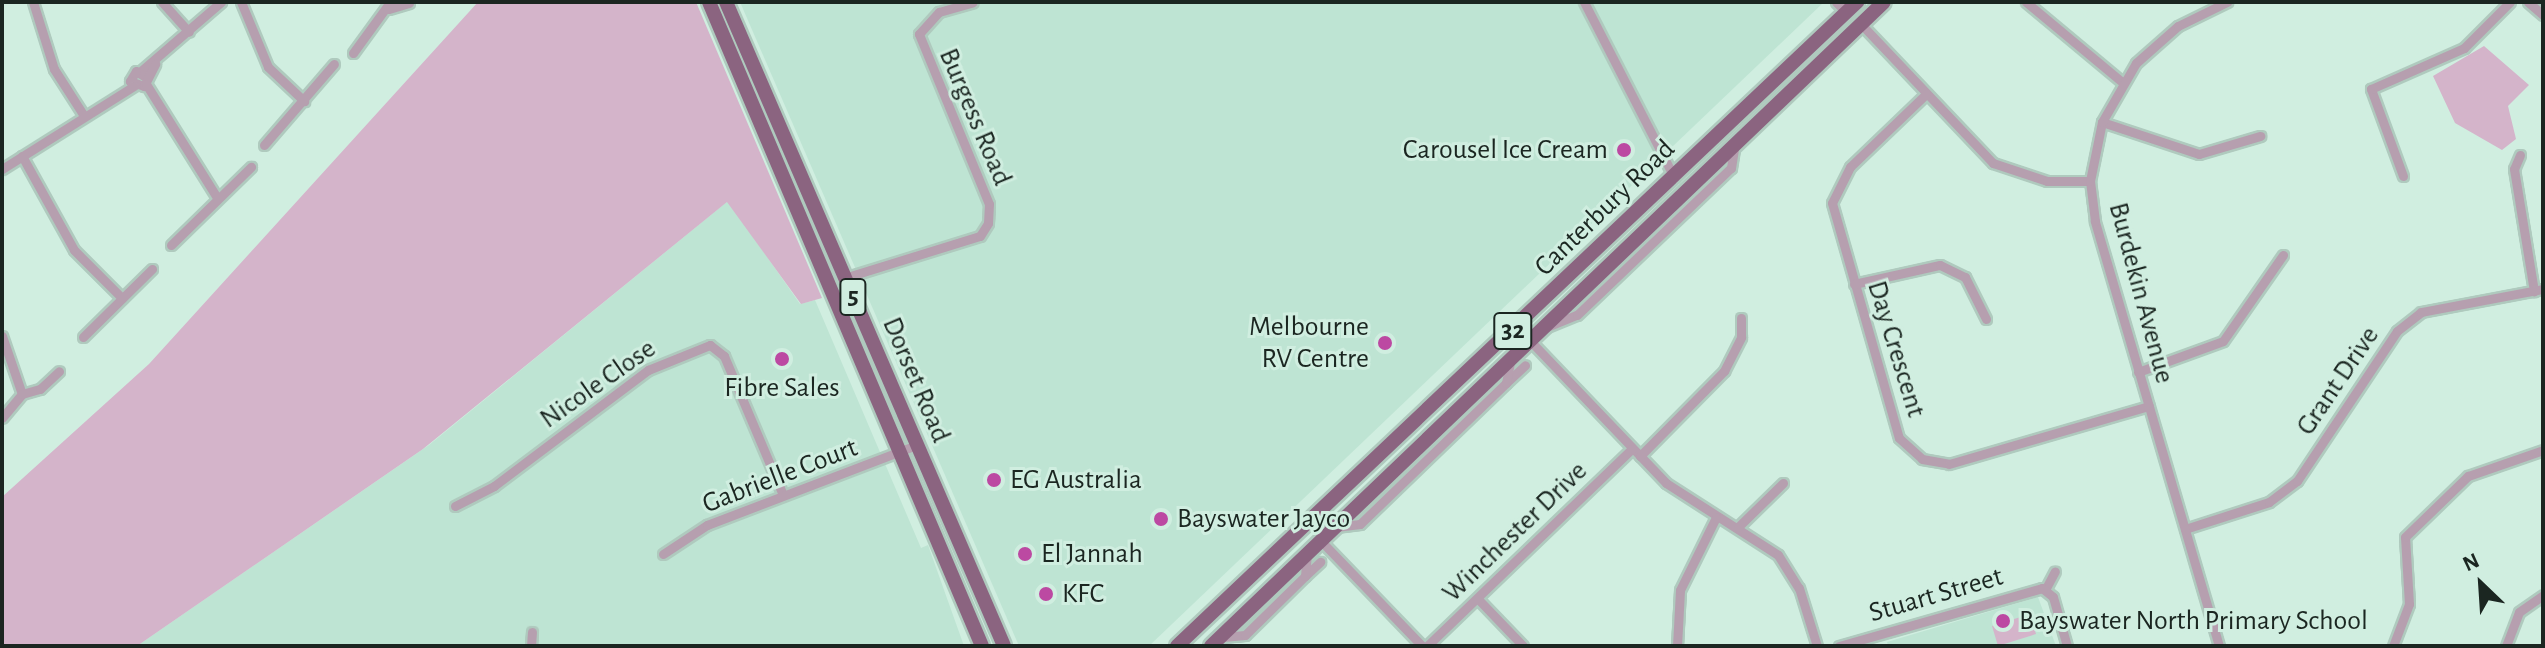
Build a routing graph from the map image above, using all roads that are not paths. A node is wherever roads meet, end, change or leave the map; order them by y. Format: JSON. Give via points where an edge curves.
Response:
{"nodes":[{"id":1,"x":33,"y":2,"type":"edge"},
{"id":2,"x":162,"y":2,"type":"edge"},
{"id":3,"x":221,"y":2,"type":"edge"},
{"id":4,"x":241,"y":2,"type":"edge"},
{"id":5,"x":709,"y":2,"type":"edge"},
{"id":6,"x":726,"y":2,"type":"edge"},
{"id":7,"x":973,"y":2,"type":"edge"},
{"id":8,"x":1584,"y":2,"type":"edge"},
{"id":9,"x":1884,"y":2,"type":"edge"},
{"id":10,"x":2026,"y":2,"type":"edge"},
{"id":11,"x":2227,"y":2,"type":"edge"},
{"id":12,"x":2510,"y":2,"type":"edge"},
{"id":13,"x":2528,"y":2,"type":"edge"},
{"id":14,"x":409,"y":3,"type":"edge"},
{"id":15,"x":1846,"y":5,"type":"edge"},
{"id":16,"x":389,"y":6,"type":"edge"},
{"id":17,"x":2543,"y":15,"type":"edge"},
{"id":18,"x":1861,"y":24,"type":"junction"},
{"id":19,"x":189,"y":32,"type":"junction"},
{"id":20,"x":353,"y":53,"type":"dead end"},
{"id":21,"x":334,"y":64,"type":"dead end"},
{"id":22,"x":2122,"y":82,"type":"junction"},
{"id":23,"x":141,"y":83,"type":"junction"},
{"id":24,"x":1926,"y":94,"type":"junction"},
{"id":25,"x":304,"y":101,"type":"junction"},
{"id":26,"x":84,"y":116,"type":"junction"},
{"id":27,"x":2102,"y":122,"type":"junction"},
{"id":28,"x":2260,"y":136,"type":"dead end"},
{"id":29,"x":264,"y":145,"type":"dead end"},
{"id":30,"x":2520,"y":155,"type":"dead end"},
{"id":31,"x":22,"y":156,"type":"junction"},
{"id":32,"x":251,"y":167,"type":"dead end"},
{"id":33,"x":2,"y":169,"type":"edge"},
{"id":34,"x":2403,"y":176,"type":"dead end"},
{"id":35,"x":1674,"y":177,"type":"junction"},
{"id":36,"x":2090,"y":181,"type":"junction"},
{"id":37,"x":216,"y":196,"type":"junction"},
{"id":38,"x":171,"y":245,"type":"dead end"},
{"id":39,"x":2283,"y":255,"type":"dead end"},
{"id":40,"x":152,"y":269,"type":"dead end"},
{"id":41,"x":844,"y":278,"type":"junction"},
{"id":42,"x":1854,"y":284,"type":"junction"},
{"id":43,"x":830,"y":285,"type":"junction"},
{"id":44,"x":2538,"y":290,"type":"edge"},
{"id":45,"x":122,"y":298,"type":"junction"},
{"id":46,"x":1741,"y":318,"type":"dead end"},
{"id":47,"x":1986,"y":319,"type":"dead end"},
{"id":48,"x":1516,"y":329,"type":"junction"},
{"id":49,"x":2,"y":336,"type":"edge"},
{"id":50,"x":83,"y":337,"type":"dead end"},
{"id":51,"x":1529,"y":342,"type":"junction"},
{"id":52,"x":1511,"y":359,"type":"junction"},
{"id":53,"x":1525,"y":365,"type":"dead end"},
{"id":54,"x":59,"y":371,"type":"dead end"},
{"id":55,"x":2138,"y":372,"type":"junction"},
{"id":56,"x":1506,"y":383,"type":"junction"},
{"id":57,"x":22,"y":394,"type":"junction"},
{"id":58,"x":2149,"y":406,"type":"junction"},
{"id":59,"x":2,"y":418,"type":"edge"},
{"id":60,"x":916,"y":445,"type":"junction"},
{"id":61,"x":2543,"y":450,"type":"edge"},
{"id":62,"x":901,"y":452,"type":"junction"},
{"id":63,"x":1636,"y":452,"type":"junction"},
{"id":64,"x":1783,"y":483,"type":"dead end"},
{"id":65,"x":783,"y":495,"type":"junction"},
{"id":66,"x":455,"y":506,"type":"dead end"},
{"id":67,"x":1716,"y":517,"type":"junction"},
{"id":68,"x":1307,"y":525,"type":"junction"},
{"id":69,"x":1336,"y":527,"type":"junction"},
{"id":70,"x":1738,"y":527,"type":"junction"},
{"id":71,"x":2185,"y":529,"type":"junction"},
{"id":72,"x":1321,"y":541,"type":"junction"},
{"id":73,"x":663,"y":554,"type":"dead end"},
{"id":74,"x":1314,"y":558,"type":"junction"},
{"id":75,"x":2055,"y":571,"type":"dead end"},
{"id":76,"x":2045,"y":590,"type":"junction"},
{"id":77,"x":2543,"y":595,"type":"edge"},
{"id":78,"x":1478,"y":599,"type":"junction"},
{"id":79,"x":532,"y":632,"type":"dead end"},
{"id":80,"x":1216,"y":642,"type":"edge"},
{"id":81,"x":531,"y":646,"type":"edge"},
{"id":82,"x":982,"y":646,"type":"edge"},
{"id":83,"x":1004,"y":646,"type":"edge"},
{"id":84,"x":1177,"y":646,"type":"edge"},
{"id":85,"x":1424,"y":646,"type":"edge"},
{"id":86,"x":1523,"y":646,"type":"edge"},
{"id":87,"x":1677,"y":646,"type":"edge"},
{"id":88,"x":1817,"y":646,"type":"edge"},
{"id":89,"x":1839,"y":646,"type":"edge"},
{"id":90,"x":2067,"y":646,"type":"edge"},
{"id":91,"x":2219,"y":646,"type":"edge"},
{"id":92,"x":2393,"y":646,"type":"edge"},
{"id":93,"x":2506,"y":646,"type":"edge"}],
"edges":[{"from":1,"to":26,"type":"street","via":[[49,59]]},
{"from":2,"to":19,"type":"street"},
{"from":3,"to":19,"type":"street"},
{"from":4,"to":25,"type":"street","via":[[268,67]]},
{"from":5,"to":43,"type":"main road","name":"Dorset Road","number":"5"},
{"from":6,"to":41,"type":"main road","name":"Dorset Road","number":"5"},
{"from":7,"to":41,"type":"street","name":"Burgess Road","via":[[939,12],[919,34],[989,204],[988,223],[980,236]]},
{"from":8,"to":35,"type":"street"},
{"from":9,"to":18,"type":"main road","name":"Canterbury Road","number":"32"},
{"from":10,"to":22,"type":"street"},
{"from":11,"to":22,"type":"street","name":"Burdekin Avenue","via":[[2151,46]]},
{"from":12,"to":34,"type":"street","via":[[2464,48],[2371,89]]},
{"from":13,"to":17,"type":"street"},
{"from":14,"to":16,"type":"street"},
{"from":15,"to":18,"type":"main road"},
{"from":15,"to":35,"type":"main road","name":"Canterbury Road","number":"32"},
{"from":16,"to":20,"type":"street"},
{"from":18,"to":24,"type":"street"},
{"from":18,"to":51,"type":"main road","name":"Canterbury Road","number":"32"},
{"from":19,"to":23,"type":"street"},
{"from":21,"to":25,"type":"street"},
{"from":22,"to":27,"type":"street","name":"Burdekin Avenue"},
{"from":23,"to":26,"type":"street"},
{"from":23,"to":37,"type":"street"},
{"from":24,"to":36,"type":"street","via":[[1993,163],[2047,181]]},
{"from":24,"to":42,"type":"street","name":"Day Crescent","via":[[1850,167],[1834,193]]},
{"from":25,"to":29,"type":"street"},
{"from":26,"to":31,"type":"street"},
{"from":27,"to":28,"type":"street","via":[[2199,154]]},
{"from":27,"to":36,"type":"street","name":"Burdekin Avenue"},
{"from":30,"to":44,"type":"street","via":[[2514,169]]},
{"from":31,"to":33,"type":"street"},
{"from":31,"to":45,"type":"street","via":[[74,250]]},
{"from":32,"to":37,"type":"street"},
{"from":35,"to":48,"type":"main road","name":"Canterbury Road","number":"32"},
{"from":36,"to":55,"type":"street","name":"Burdekin Avenue"},
{"from":37,"to":38,"type":"street"},
{"from":39,"to":55,"type":"street","via":[[2223,341]]},
{"from":40,"to":45,"type":"street"},
{"from":41,"to":43,"type":"main road"},
{"from":41,"to":60,"type":"main road","name":"Dorset Road","number":"5"},
{"from":42,"to":47,"type":"street","via":[[1940,265],[1965,277]]},
{"from":42,"to":58,"type":"street","name":"Day Crescent","via":[[1899,438],[1932,463]]},
{"from":43,"to":62,"type":"main road","name":"Dorset Road","number":"5"},
{"from":44,"to":71,"type":"street","name":"Grant Drive","via":[[2421,312],[2397,331],[2297,481],[2269,502]]},
{"from":45,"to":50,"type":"street"},
{"from":46,"to":63,"type":"street","name":"Winchester Drive","via":[[1741,337],[1724,371]]},
{"from":48,"to":51,"type":"street"},
{"from":48,"to":68,"type":"main road","name":"Canterbury Road","number":"32"},
{"from":49,"to":57,"type":"street"},
{"from":51,"to":52,"type":"main road","name":"Canterbury Road","number":"32"},
{"from":51,"to":63,"type":"street"},
{"from":52,"to":56,"type":"street"},
{"from":52,"to":69,"type":"main road","name":"Canterbury Road","number":"32"},
{"from":53,"to":56,"type":"street","name":"Canterbury Road"},
{"from":54,"to":57,"type":"street","via":[[40,389]]},
{"from":55,"to":58,"type":"street","name":"Burdekin Avenue"},
{"from":56,"to":69,"type":"street","name":"Canterbury Road","via":[[1360,524]]},
{"from":57,"to":59,"type":"street"},
{"from":58,"to":71,"type":"street","name":"Burdekin Avenue"},
{"from":60,"to":62,"type":"street","name":"Gabrielle Court"},
{"from":60,"to":83,"type":"main road","name":"Dorset Road","number":"5"},
{"from":61,"to":92,"type":"street","via":[[2468,476],[2405,537],[2409,604]]},
{"from":62,"to":65,"type":"street","name":"Gabrielle Court"},
{"from":62,"to":82,"type":"main road","name":"Dorset Road","number":"5"},
{"from":63,"to":67,"type":"street"},
{"from":63,"to":78,"type":"street","name":"Winchester Drive"},
{"from":64,"to":70,"type":"street"},
{"from":65,"to":66,"type":"street","name":"Nicole Close","via":[[724,356],[710,345],[648,370],[494,486]]},
{"from":65,"to":73,"type":"street","name":"Gabrielle Court","via":[[707,525]]},
{"from":67,"to":70,"type":"street"},
{"from":67,"to":87,"type":"street","via":[[1680,590]]},
{"from":68,"to":72,"type":"main road"},
{"from":68,"to":84,"type":"main road","name":"Canterbury Road","number":"32"},
{"from":69,"to":72,"type":"main road","name":"Canterbury Road","number":"32"},
{"from":70,"to":88,"type":"street","via":[[1783,562]]},
{"from":71,"to":91,"type":"street","name":"Burdekin Avenue"},
{"from":72,"to":74,"type":"main road","name":"Canterbury Road","number":"32"},
{"from":72,"to":85,"type":"street"},
{"from":74,"to":80,"type":"main road","name":"Canterbury Road","number":"32"},
{"from":74,"to":80,"type":"street","name":"Canterbury Road","via":[[1305,576],[1245,635]]},
{"from":75,"to":76,"type":"street","name":"Stuart Street"},
{"from":76,"to":89,"type":"street","name":"Stuart Street"},
{"from":76,"to":90,"type":"street","name":"Stuart Street"},
{"from":77,"to":93,"type":"street","via":[[2519,612]]},
{"from":78,"to":85,"type":"street","name":"Winchester Drive"},
{"from":78,"to":86,"type":"street"},
{"from":79,"to":81,"type":"street"}]}
